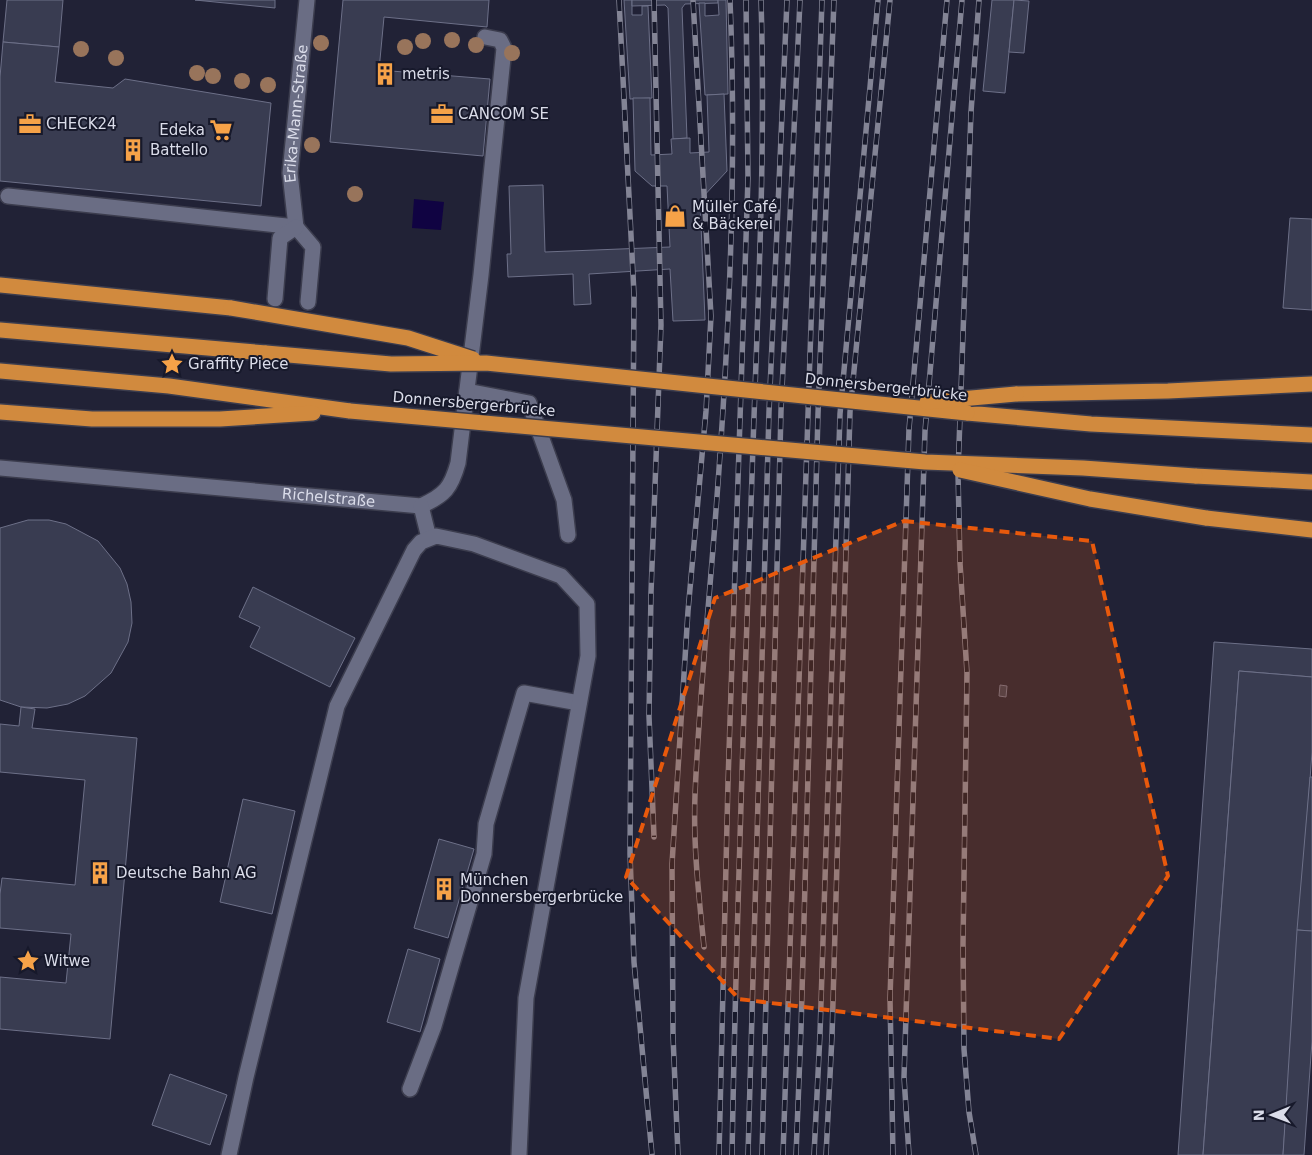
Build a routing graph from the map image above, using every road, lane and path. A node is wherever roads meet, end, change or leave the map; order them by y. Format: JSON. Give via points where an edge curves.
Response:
{"nodes":[{"id":1,"x":307,"y":0,"type":"edge"},
{"id":2,"x":485,"y":37,"type":"dead end"},
{"id":3,"x":8,"y":196,"type":"dead end"},
{"id":4,"x":296,"y":227,"type":"junction"},
{"id":5,"x":0,"y":285,"type":"edge"},
{"id":6,"x":275,"y":298,"type":"dead end"},
{"id":7,"x":308,"y":302,"type":"dead end"},
{"id":8,"x":0,"y":330,"type":"edge"},
{"id":9,"x":486,"y":363,"type":"junction"},
{"id":10,"x":0,"y":371,"type":"edge"},
{"id":11,"x":1312,"y":384,"type":"edge"},
{"id":12,"x":467,"y":391,"type":"junction"},
{"id":13,"x":895,"y":405,"type":"junction"},
{"id":14,"x":350,"y":411,"type":"junction"},
{"id":15,"x":0,"y":412,"type":"edge"},
{"id":16,"x":1312,"y":435,"type":"edge"},
{"id":17,"x":925,"y":462,"type":"junction"},
{"id":18,"x":0,"y":468,"type":"edge"},
{"id":19,"x":1312,"y":482,"type":"edge"},
{"id":20,"x":421,"y":506,"type":"junction"},
{"id":21,"x":1312,"y":530,"type":"edge"},
{"id":22,"x":568,"y":536,"type":"dead end"},
{"id":23,"x":429,"y":538,"type":"junction"},
{"id":24,"x":579,"y":704,"type":"junction"},
{"id":25,"x":410,"y":1089,"type":"dead end"},
{"id":26,"x":229,"y":1155,"type":"edge"},
{"id":27,"x":519,"y":1155,"type":"edge"}],
"edges":[{"from":1,"to":4,"type":"street","name":"Erika-Mann-Straße","via":[[290,172]]},
{"from":2,"to":12,"type":"street","via":[[500,40],[504,48]]},
{"from":3,"to":4,"type":"street"},
{"from":4,"to":6,"type":"street","via":[[280,238]]},
{"from":4,"to":7,"type":"street","via":[[313,247]]},
{"from":5,"to":9,"type":"highway","bridge":true,"via":[[231,308],[408,338]]},
{"from":8,"to":9,"type":"highway","bridge":true,"via":[[391,364]]},
{"from":9,"to":13,"type":"highway","name":"Donnersbergerbrücke","bridge":true},
{"from":10,"to":14,"type":"highway","via":[[169,386]]},
{"from":11,"to":13,"type":"highway","bridge":true,"via":[[1016,394]]},
{"from":12,"to":20,"type":"street","via":[[453,481],[441,497]]},
{"from":12,"to":22,"type":"street","via":[[529,403],[564,500]]},
{"from":13,"to":16,"type":"highway","name":"Donnersbergerbrücke","bridge":true,"via":[[1091,424]]},
{"from":14,"to":15,"type":"highway","via":[[220,419],[92,419]]},
{"from":14,"to":17,"type":"highway","name":"Donnersbergerbrücke","bridge":true},
{"from":17,"to":19,"type":"highway","bridge":true},
{"from":17,"to":21,"type":"highway","bridge":true,"via":[[1090,499],[1206,518]]},
{"from":18,"to":20,"type":"street","name":"Richelstraße"},
{"from":20,"to":23,"type":"street"},
{"from":23,"to":24,"type":"street","via":[[474,544],[561,576],[587,604],[588,656]]},
{"from":23,"to":26,"type":"street","via":[[414,550],[337,706]]},
{"from":24,"to":25,"type":"street","via":[[524,694],[486,824],[484,854],[434,1026]]},
{"from":24,"to":27,"type":"street","via":[[526,998]]}]}
